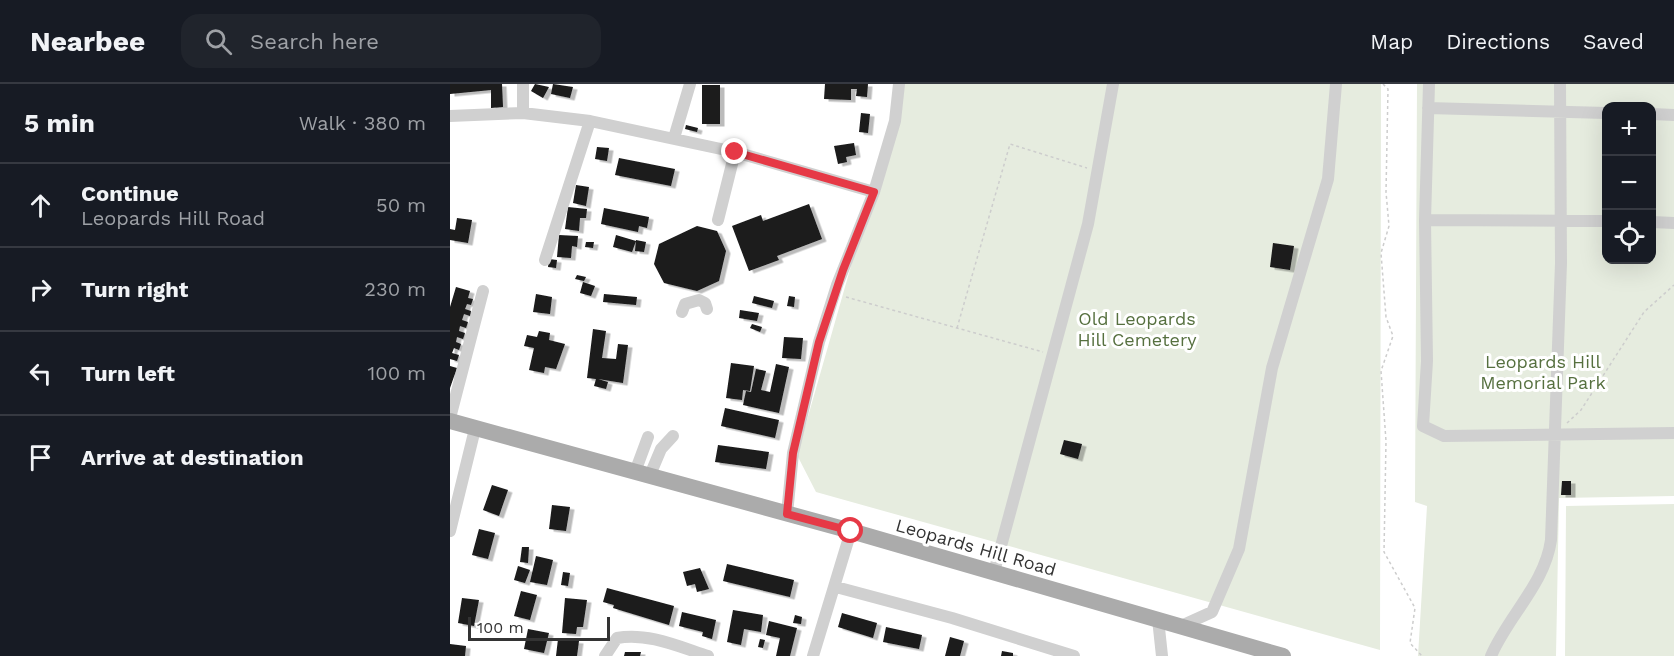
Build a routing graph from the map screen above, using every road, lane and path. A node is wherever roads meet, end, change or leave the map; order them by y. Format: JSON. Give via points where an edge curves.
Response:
{"nodes":[{"id":1,"x":523,"y":84,"type":"edge"},
{"id":2,"x":690,"y":84,"type":"edge"},
{"id":3,"x":899,"y":84,"type":"edge"},
{"id":4,"x":1113,"y":84,"type":"edge"},
{"id":5,"x":1336,"y":84,"type":"edge"},
{"id":6,"x":1383,"y":84,"type":"edge"},
{"id":7,"x":1429,"y":84,"type":"edge"},
{"id":8,"x":1560,"y":84,"type":"edge"},
{"id":9,"x":1428,"y":108,"type":"junction"},
{"id":10,"x":1560,"y":111,"type":"junction"},
{"id":11,"x":523,"y":112,"type":"junction"},
{"id":12,"x":1602,"y":113,"type":"edge"},
{"id":13,"x":1656,"y":114,"type":"edge"},
{"id":14,"x":1674,"y":115,"type":"edge"},
{"id":15,"x":450,"y":116,"type":"edge"},
{"id":16,"x":590,"y":121,"type":"junction"},
{"id":17,"x":674,"y":138,"type":"junction"},
{"id":18,"x":735,"y":152,"type":"junction"},
{"id":19,"x":1098,"y":171,"type":"junction"},
{"id":20,"x":874,"y":192,"type":"junction"},
{"id":21,"x":718,"y":220,"type":"dead end"},
{"id":22,"x":1425,"y":220,"type":"junction"},
{"id":23,"x":1561,"y":220,"type":"junction"},
{"id":24,"x":1602,"y":221,"type":"edge"},
{"id":25,"x":1656,"y":222,"type":"edge"},
{"id":26,"x":1674,"y":223,"type":"edge"},
{"id":27,"x":545,"y":260,"type":"dead end"},
{"id":28,"x":1674,"y":285,"type":"edge"},
{"id":29,"x":483,"y":291,"type":"dead end"},
{"id":30,"x":834,"y":294,"type":"junction"},
{"id":31,"x":708,"y":309,"type":"dead end"},
{"id":32,"x":682,"y":312,"type":"dead end"},
{"id":33,"x":957,"y":328,"type":"junction"},
{"id":34,"x":1053,"y":355,"type":"junction"},
{"id":35,"x":450,"y":420,"type":"edge"},
{"id":36,"x":475,"y":429,"type":"junction"},
{"id":37,"x":1674,"y":433,"type":"edge"},
{"id":38,"x":1556,"y":435,"type":"junction"},
{"id":39,"x":673,"y":436,"type":"dead end"},
{"id":40,"x":648,"y":437,"type":"dead end"},
{"id":41,"x":642,"y":473,"type":"junction"},
{"id":42,"x":454,"y":498,"type":"edge"},
{"id":43,"x":787,"y":514,"type":"junction"},
{"id":44,"x":450,"y":531,"type":"edge"},
{"id":45,"x":851,"y":531,"type":"junction"},
{"id":46,"x":994,"y":572,"type":"junction"},
{"id":47,"x":836,"y":587,"type":"junction"},
{"id":48,"x":1158,"y":619,"type":"junction"},
{"id":49,"x":1181,"y":626,"type":"junction"},
{"id":50,"x":1244,"y":651,"type":"edge"},
{"id":51,"x":705,"y":655,"type":"edge"},
{"id":52,"x":605,"y":656,"type":"edge"},
{"id":53,"x":813,"y":656,"type":"edge"},
{"id":54,"x":1074,"y":656,"type":"edge"},
{"id":55,"x":1162,"y":656,"type":"edge"},
{"id":56,"x":1283,"y":656,"type":"edge"},
{"id":57,"x":1422,"y":656,"type":"edge"},
{"id":58,"x":1491,"y":656,"type":"edge"}],
"edges":[{"from":1,"to":11,"type":"street"},
{"from":2,"to":17,"type":"street"},
{"from":3,"to":20,"type":"street","via":[[895,121]]},
{"from":4,"to":19,"type":"street"},
{"from":5,"to":49,"type":"street","via":[[1328,179],[1272,368],[1239,549],[1212,612]]},
{"from":6,"to":57,"type":"path","via":[[1388,89],[1389,226],[1381,253],[1386,317],[1393,336],[1381,371],[1386,441],[1384,552],[1415,608],[1410,643]]},
{"from":7,"to":9,"type":"street"},
{"from":8,"to":10,"type":"street"},
{"from":9,"to":10,"type":"street"},
{"from":9,"to":22,"type":"street"},
{"from":10,"to":12,"type":"street"},
{"from":10,"to":23,"type":"street"},
{"from":11,"to":15,"type":"street"},
{"from":11,"to":16,"type":"street"},
{"from":13,"to":14,"type":"street"},
{"from":16,"to":17,"type":"street"},
{"from":16,"to":27,"type":"street"},
{"from":17,"to":18,"type":"street"},
{"from":18,"to":20,"type":"street"},
{"from":18,"to":21,"type":"street"},
{"from":19,"to":33,"type":"path","via":[[1010,144]]},
{"from":19,"to":34,"type":"street"},
{"from":20,"to":30,"type":"street"},
{"from":22,"to":23,"type":"street"},
{"from":22,"to":38,"type":"street","via":[[1427,361],[1423,426],[1444,436]]},
{"from":23,"to":24,"type":"street"},
{"from":23,"to":38,"type":"street"},
{"from":25,"to":26,"type":"street"},
{"from":28,"to":38,"type":"path","via":[[1644,312],[1581,410]]},
{"from":29,"to":35,"type":"street"},
{"from":30,"to":33,"type":"path"},
{"from":30,"to":43,"type":"street","via":[[800,418]]},
{"from":31,"to":32,"type":"street","via":[[699,300],[685,304]]},
{"from":33,"to":34,"type":"path"},
{"from":34,"to":46,"type":"street"},
{"from":35,"to":36,"type":"main road","name":"Leopards Hill Road"},
{"from":36,"to":41,"type":"main road","name":"Leopards Hill Road"},
{"from":36,"to":42,"type":"street"},
{"from":37,"to":38,"type":"street"},
{"from":38,"to":58,"type":"street","via":[[1549,557]]},
{"from":39,"to":41,"type":"street"},
{"from":40,"to":41,"type":"street"},
{"from":41,"to":43,"type":"main road","name":"Leopards Hill Road"},
{"from":42,"to":44,"type":"street"},
{"from":43,"to":45,"type":"main road","name":"Leopards Hill Road"},
{"from":45,"to":46,"type":"main road","name":"Leopards Hill Road"},
{"from":45,"to":47,"type":"street"},
{"from":46,"to":48,"type":"main road","name":"Leopards Hill Road"},
{"from":47,"to":53,"type":"street"},
{"from":47,"to":54,"type":"street"},
{"from":48,"to":49,"type":"main road","name":"Leopards Hill Road"},
{"from":48,"to":55,"type":"street"},
{"from":49,"to":50,"type":"main road","name":"Leopards Hill Road"},
{"from":50,"to":56,"type":"main road","name":"Leopards Hill Road"},
{"from":51,"to":52,"type":"street","via":[[630,635],[617,638]]}]}
